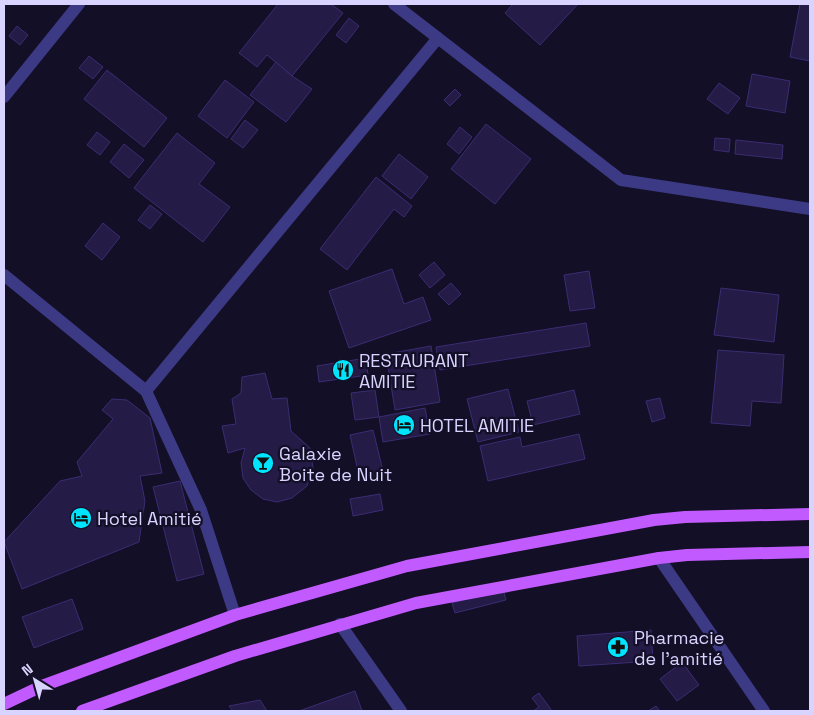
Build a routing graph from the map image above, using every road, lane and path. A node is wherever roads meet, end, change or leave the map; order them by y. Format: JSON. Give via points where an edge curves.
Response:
{"nodes":[{"id":1,"x":79,"y":4,"type":"edge"},
{"id":2,"x":394,"y":4,"type":"edge"},
{"id":3,"x":438,"y":38,"type":"junction"},
{"id":4,"x":4,"y":97,"type":"edge"},
{"id":5,"x":810,"y":209,"type":"edge"},
{"id":6,"x":4,"y":275,"type":"edge"},
{"id":7,"x":146,"y":391,"type":"junction"},
{"id":8,"x":810,"y":514,"type":"edge"},
{"id":9,"x":810,"y":552,"type":"edge"},
{"id":10,"x":659,"y":558,"type":"junction"},
{"id":11,"x":235,"y":615,"type":"junction"},
{"id":12,"x":340,"y":624,"type":"junction"},
{"id":13,"x":4,"y":704,"type":"edge"},
{"id":14,"x":82,"y":711,"type":"edge"},
{"id":15,"x":401,"y":711,"type":"edge"},
{"id":16,"x":764,"y":711,"type":"edge"}],
"edges":[{"from":1,"to":4,"type":"street"},
{"from":2,"to":3,"type":"street"},
{"from":3,"to":5,"type":"street","via":[[621,180]]},
{"from":3,"to":7,"type":"street"},
{"from":6,"to":7,"type":"street"},
{"from":7,"to":11,"type":"street","via":[[201,510]]},
{"from":8,"to":11,"type":"main road","via":[[654,520],[407,566]]},
{"from":9,"to":10,"type":"main road","via":[[687,554]]},
{"from":10,"to":12,"type":"main road","via":[[416,603]]},
{"from":10,"to":16,"type":"street"},
{"from":11,"to":13,"type":"main road","via":[[42,686]]},
{"from":12,"to":14,"type":"main road","via":[[235,656]]},
{"from":12,"to":15,"type":"street"}]}
